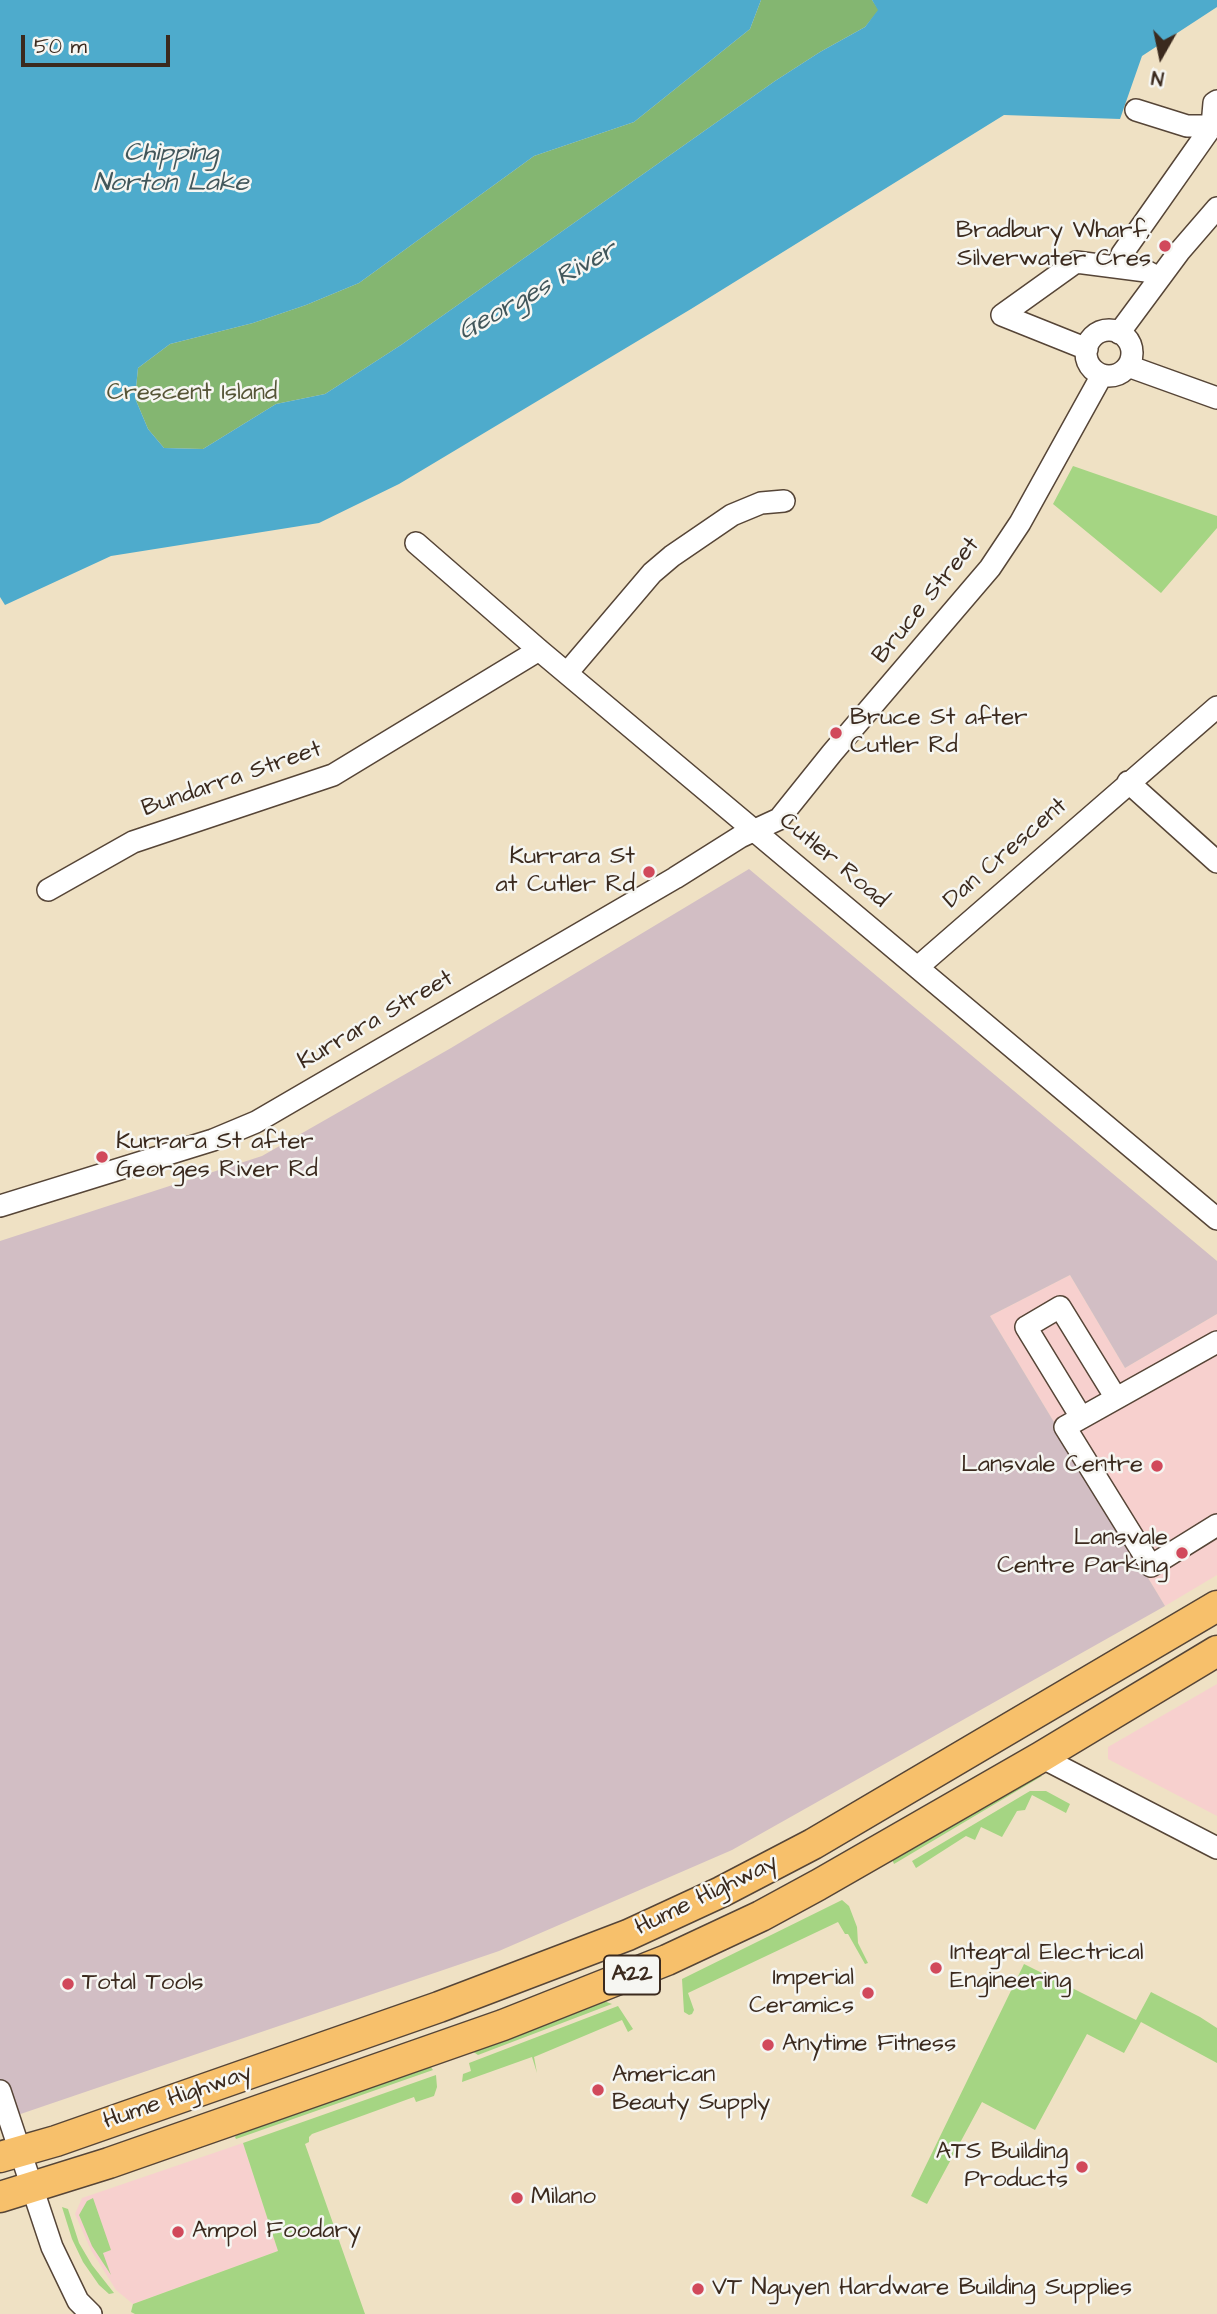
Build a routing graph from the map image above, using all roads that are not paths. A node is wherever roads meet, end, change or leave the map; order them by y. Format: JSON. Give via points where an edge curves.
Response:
{"nodes":[{"id":1,"x":1217,"y":101,"type":"edge"},
{"id":2,"x":1136,"y":110,"type":"dead end"},
{"id":3,"x":1212,"y":126,"type":"junction"},
{"id":4,"x":1217,"y":208,"type":"edge"},
{"id":5,"x":1117,"y":266,"type":"junction"},
{"id":6,"x":1159,"y":278,"type":"junction"},
{"id":7,"x":1119,"y":333,"type":"junction"},
{"id":8,"x":1087,"y":349,"type":"junction"},
{"id":9,"x":1128,"y":366,"type":"junction"},
{"id":10,"x":1102,"y":375,"type":"junction"},
{"id":11,"x":1217,"y":398,"type":"edge"},
{"id":12,"x":784,"y":500,"type":"dead end"},
{"id":13,"x":416,"y":543,"type":"dead end"},
{"id":14,"x":539,"y":650,"type":"junction"},
{"id":15,"x":567,"y":673,"type":"junction"},
{"id":16,"x":1217,"y":708,"type":"edge"},
{"id":17,"x":1128,"y":782,"type":"junction"},
{"id":18,"x":755,"y":831,"type":"junction"},
{"id":19,"x":1217,"y":862,"type":"edge"},
{"id":20,"x":48,"y":890,"type":"dead end"},
{"id":21,"x":919,"y":967,"type":"junction"},
{"id":22,"x":0,"y":1206,"type":"edge"},
{"id":23,"x":1217,"y":1219,"type":"edge"},
{"id":24,"x":1217,"y":1342,"type":"edge"},
{"id":25,"x":1116,"y":1398,"type":"junction"},
{"id":26,"x":1081,"y":1418,"type":"junction"},
{"id":27,"x":1217,"y":1525,"type":"edge"},
{"id":28,"x":1217,"y":1606,"type":"edge"},
{"id":29,"x":1217,"y":1651,"type":"edge"},
{"id":30,"x":1041,"y":1757,"type":"junction"},
{"id":31,"x":1217,"y":1848,"type":"edge"},
{"id":32,"x":0,"y":2091,"type":"edge"},
{"id":33,"x":10,"y":2154,"type":"edge"},
{"id":34,"x":32,"y":2187,"type":"junction"},
{"id":35,"x":0,"y":2197,"type":"edge"},
{"id":36,"x":91,"y":2314,"type":"edge"}],
"edges":[{"from":1,"to":3,"type":"street"},
{"from":2,"to":3,"type":"street","via":[[1188,126]]},
{"from":3,"to":5,"type":"street"},
{"from":4,"to":6,"type":"street"},
{"from":5,"to":6,"type":"street"},
{"from":5,"to":8,"type":"street","via":[[1076,262],[1002,315]]},
{"from":6,"to":7,"type":"street"},
{"from":7,"to":8,"type":"street","via":[[1098,333]]},
{"from":7,"to":9,"type":"street","via":[[1130,343]]},
{"from":8,"to":10,"type":"street","via":[[1091,368]]},
{"from":9,"to":10,"type":"street","via":[[1117,375]]},
{"from":9,"to":11,"type":"street"},
{"from":10,"to":18,"type":"street","name":"Bruce Street","via":[[990,568],[779,818]]},
{"from":12,"to":15,"type":"street","via":[[732,515],[672,556],[652,573]]},
{"from":13,"to":14,"type":"street","name":"Cutler Road"},
{"from":14,"to":15,"type":"street","name":"Cutler Road"},
{"from":14,"to":20,"type":"street","name":"Bundarra Street","via":[[333,775],[133,842]]},
{"from":15,"to":18,"type":"street","name":"Cutler Road"},
{"from":16,"to":17,"type":"street","name":"Dan Crescent"},
{"from":17,"to":19,"type":"street"},
{"from":17,"to":21,"type":"street","name":"Dan Crescent"},
{"from":18,"to":21,"type":"street","name":"Cutler Road"},
{"from":18,"to":22,"type":"street","name":"Kurrara Street","via":[[256,1122],[213,1140]]},
{"from":21,"to":23,"type":"street","name":"Cutler Road"},
{"from":24,"to":25,"type":"street"},
{"from":25,"to":26,"type":"street"},
{"from":25,"to":26,"type":"street","via":[[1060,1307],[1026,1327]]},
{"from":26,"to":27,"type":"street","via":[[1065,1427],[1151,1566]]},
{"from":28,"to":33,"type":"highway","name":"Hume Highway","number":"A22","via":[[813,1844],[628,1935],[439,2007]]},
{"from":29,"to":30,"type":"highway","name":"Hume Highway","number":"A22"},
{"from":30,"to":31,"type":"street"},
{"from":30,"to":34,"type":"highway","name":"Hume Highway","number":"A22","via":[[761,1916],[667,1960],[503,2025]]},
{"from":32,"to":33,"type":"street"},
{"from":33,"to":34,"type":"street"},
{"from":34,"to":35,"type":"highway","name":"Hume Highway","number":"A22"},
{"from":34,"to":36,"type":"street","via":[[52,2247],[78,2301]]}]}
